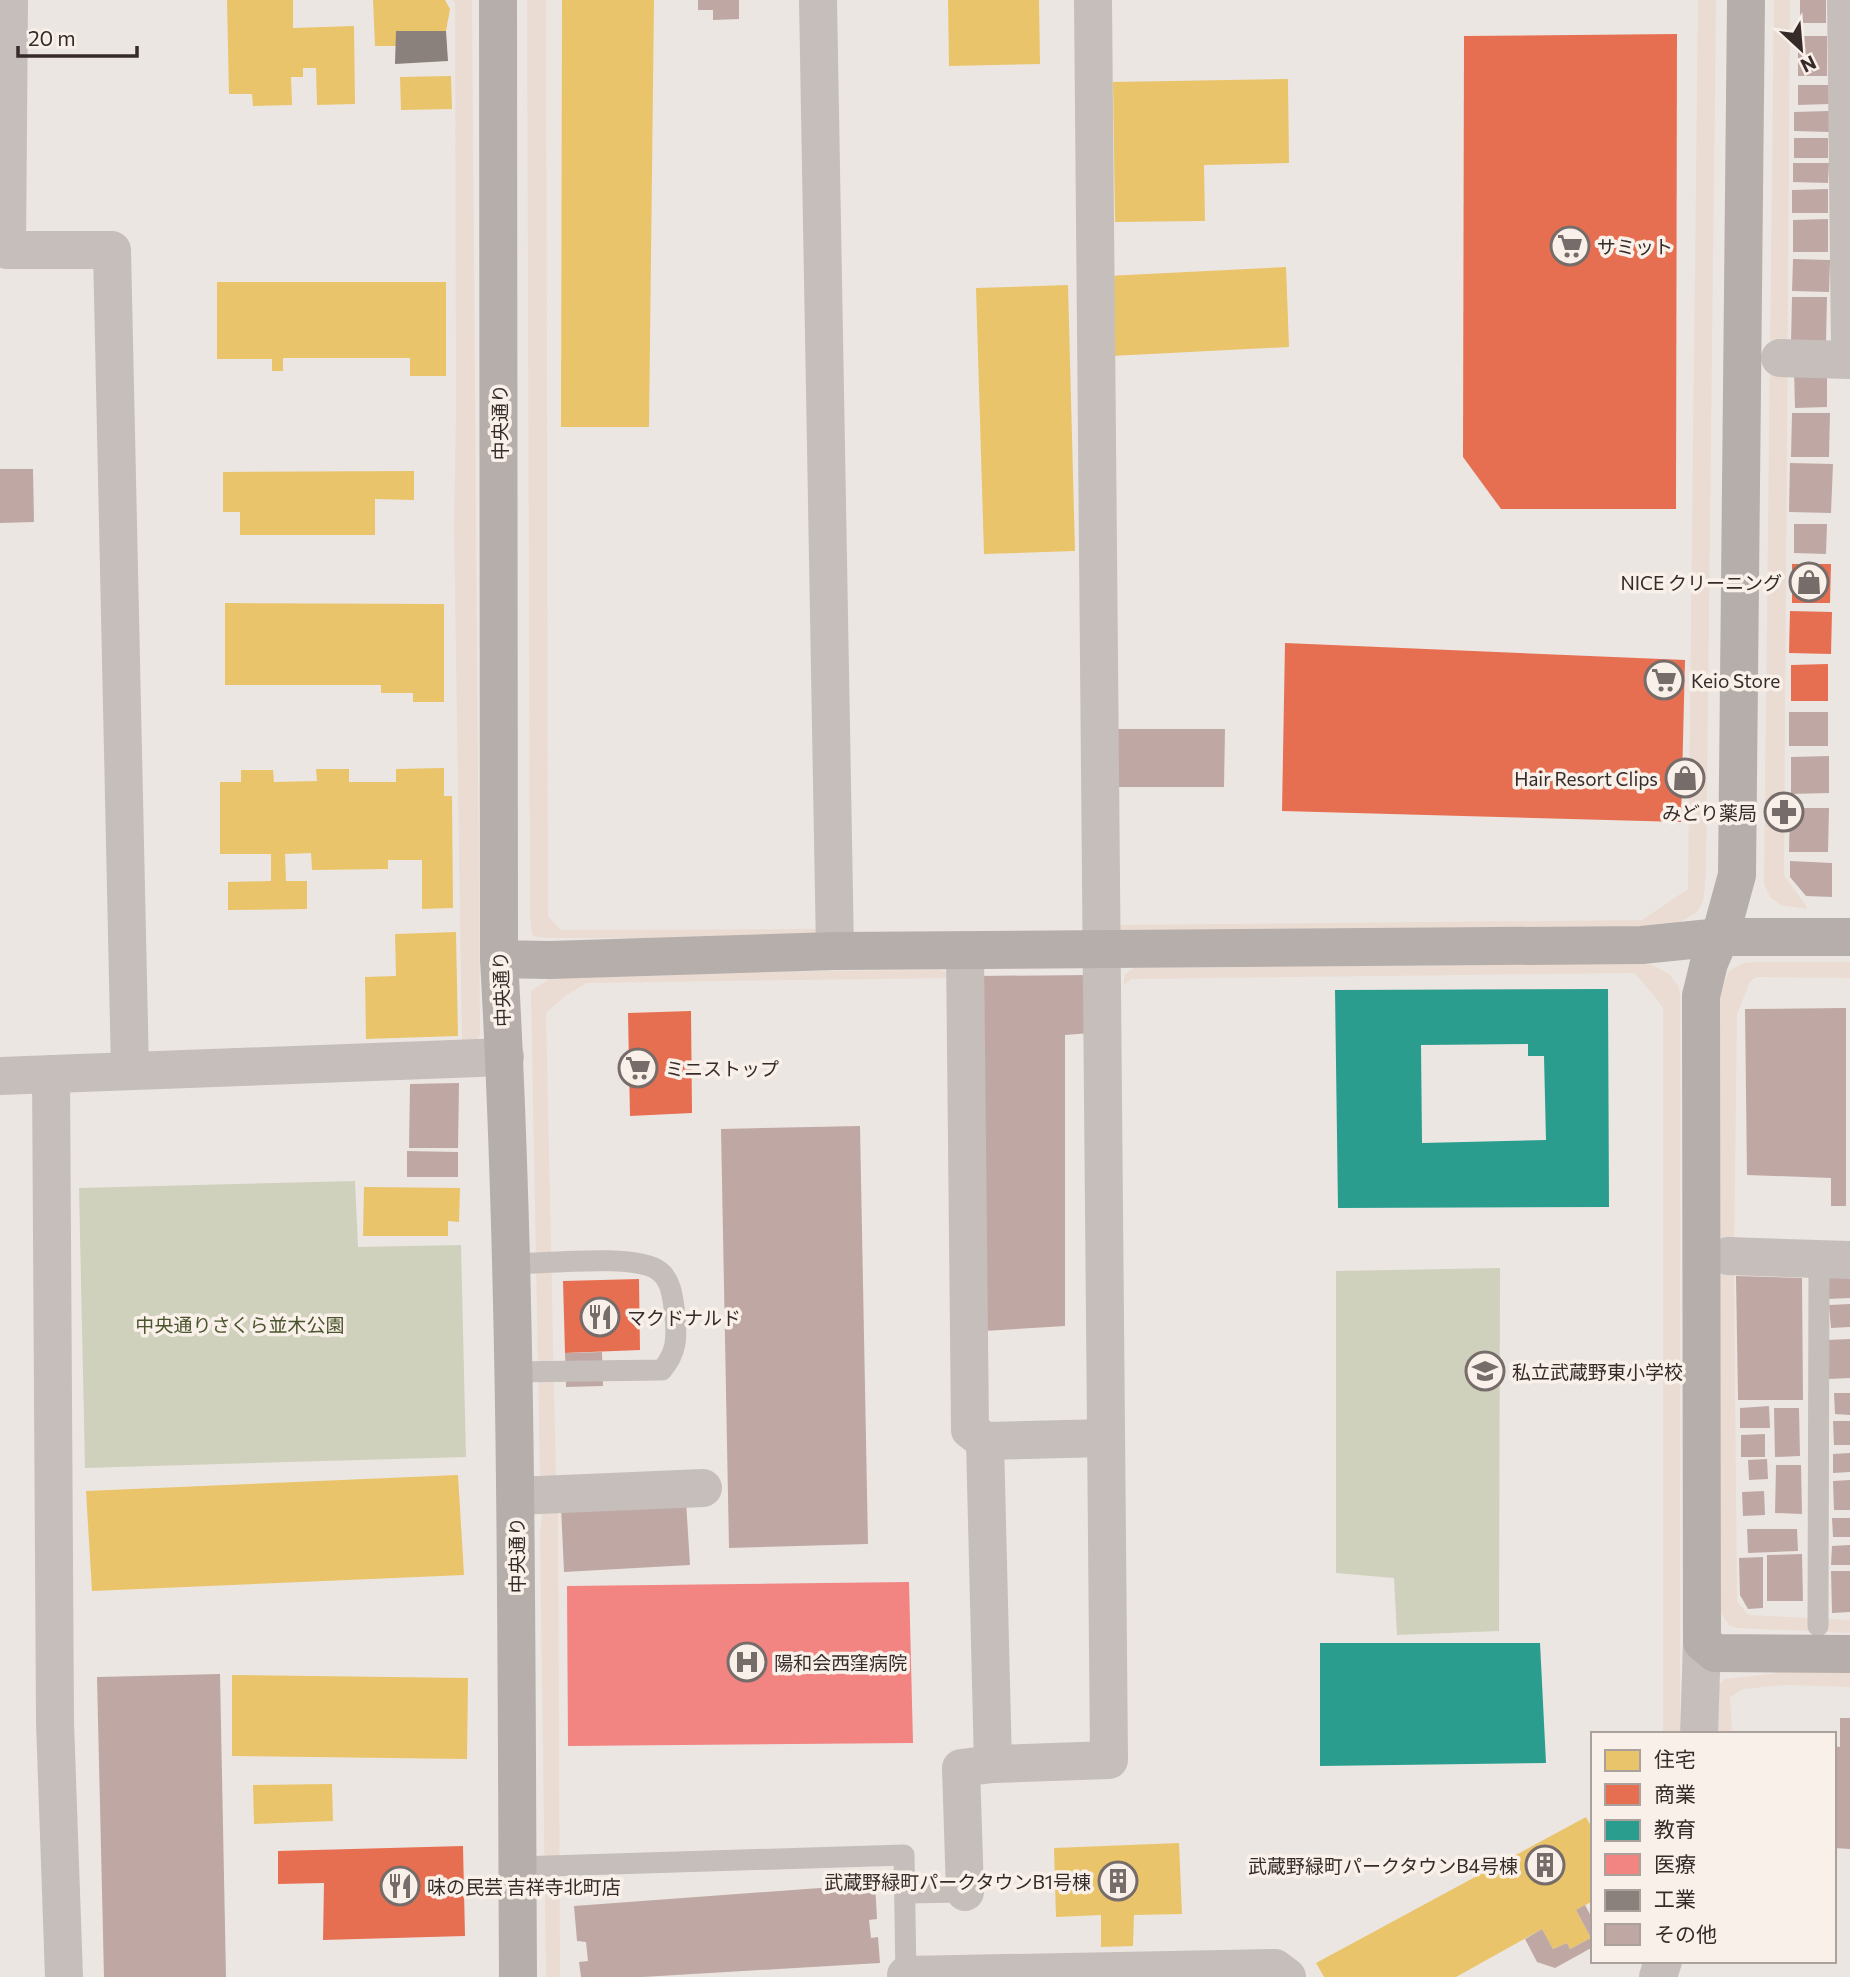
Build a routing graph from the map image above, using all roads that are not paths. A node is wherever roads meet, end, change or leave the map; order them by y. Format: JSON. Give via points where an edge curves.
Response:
{"nodes":[{"id":1,"x":9,"y":0,"type":"edge"},
{"id":2,"x":498,"y":0,"type":"edge"},
{"id":3,"x":818,"y":0,"type":"edge"},
{"id":4,"x":1093,"y":0,"type":"edge"},
{"id":5,"x":1746,"y":0,"type":"edge"},
{"id":6,"x":1846,"y":0,"type":"edge"},
{"id":7,"x":1850,"y":350,"type":"edge"},
{"id":8,"x":1780,"y":358,"type":"dead end"},
{"id":9,"x":1850,"y":360,"type":"edge"},
{"id":10,"x":1720,"y":937,"type":"junction"},
{"id":11,"x":1850,"y":937,"type":"edge"},
{"id":12,"x":1103,"y":948,"type":"junction"},
{"id":13,"x":835,"y":951,"type":"junction"},
{"id":14,"x":965,"y":951,"type":"junction"},
{"id":15,"x":499,"y":959,"type":"junction"},
{"id":16,"x":505,"y":1057,"type":"junction"},
{"id":17,"x":130,"y":1071,"type":"junction"},
{"id":18,"x":51,"y":1074,"type":"junction"},
{"id":19,"x":0,"y":1076,"type":"edge"},
{"id":20,"x":1728,"y":1256,"type":"dead end"},
{"id":21,"x":1835,"y":1259,"type":"edge"},
{"id":22,"x":511,"y":1264,"type":"junction"},
{"id":23,"x":512,"y":1372,"type":"junction"},
{"id":24,"x":1105,"y":1438,"type":"junction"},
{"id":25,"x":985,"y":1441,"type":"junction"},
{"id":26,"x":703,"y":1488,"type":"dead end"},
{"id":27,"x":516,"y":1496,"type":"junction"},
{"id":28,"x":1818,"y":1626,"type":"dead end"},
{"id":29,"x":1702,"y":1642,"type":"junction"},
{"id":30,"x":1850,"y":1654,"type":"edge"},
{"id":31,"x":1699,"y":1732,"type":"edge"},
{"id":32,"x":993,"y":1764,"type":"junction"},
{"id":33,"x":517,"y":1867,"type":"junction"},
{"id":34,"x":965,"y":1892,"type":"joint"},
{"id":35,"x":905,"y":1893,"type":"junction"},
{"id":36,"x":906,"y":1976,"type":"edge"},
{"id":37,"x":64,"y":1977,"type":"edge"},
{"id":38,"x":518,"y":1977,"type":"edge"},
{"id":39,"x":1287,"y":1977,"type":"edge"}],
"edges":[{"from":1,"to":17,"type":"street","via":[[7,250],[112,250]]},
{"from":2,"to":15,"type":"street","name":"中央通り"},
{"from":3,"to":13,"type":"street"},
{"from":4,"to":12,"type":"street"},
{"from":5,"to":10,"type":"street","via":[[1737,875]]},
{"from":6,"to":7,"type":"street"},
{"from":8,"to":9,"type":"street"},
{"from":10,"to":11,"type":"street"},
{"from":10,"to":12,"type":"street","via":[[1642,945]]},
{"from":10,"to":29,"type":"street","via":[[1701,996]]},
{"from":12,"to":14,"type":"street"},
{"from":12,"to":24,"type":"street"},
{"from":13,"to":14,"type":"street"},
{"from":13,"to":15,"type":"street"},
{"from":14,"to":25,"type":"street","via":[[970,1430]]},
{"from":15,"to":16,"type":"street","name":"中央通り"},
{"from":16,"to":17,"type":"street"},
{"from":16,"to":22,"type":"street","name":"中央通り"},
{"from":17,"to":18,"type":"street"},
{"from":18,"to":19,"type":"street"},
{"from":18,"to":37,"type":"street","via":[[55,1722]]},
{"from":20,"to":21,"type":"street"},
{"from":21,"to":28,"type":"lane"},
{"from":22,"to":23,"type":"street","name":"中央通り"},
{"from":22,"to":23,"type":"lane","via":[[639,1263],[660,1271],[672,1292],[676,1327],[674,1355],[662,1370]]},
{"from":23,"to":27,"type":"street","name":"中央通り"},
{"from":24,"to":25,"type":"street"},
{"from":24,"to":32,"type":"street","via":[[1109,1760]]},
{"from":25,"to":32,"type":"street"},
{"from":26,"to":27,"type":"street"},
{"from":27,"to":33,"type":"street","name":"中央通り"},
{"from":29,"to":30,"type":"street","via":[[1714,1653]]},
{"from":29,"to":31,"type":"street"},
{"from":32,"to":34,"type":"street","via":[[961,1768]]},
{"from":33,"to":35,"type":"lane","via":[[904,1856]]},
{"from":33,"to":38,"type":"street","name":"中央通り"},
{"from":34,"to":35,"type":"lane"},
{"from":35,"to":36,"type":"lane"},
{"from":36,"to":39,"type":"street","via":[[1275,1968]]}]}
